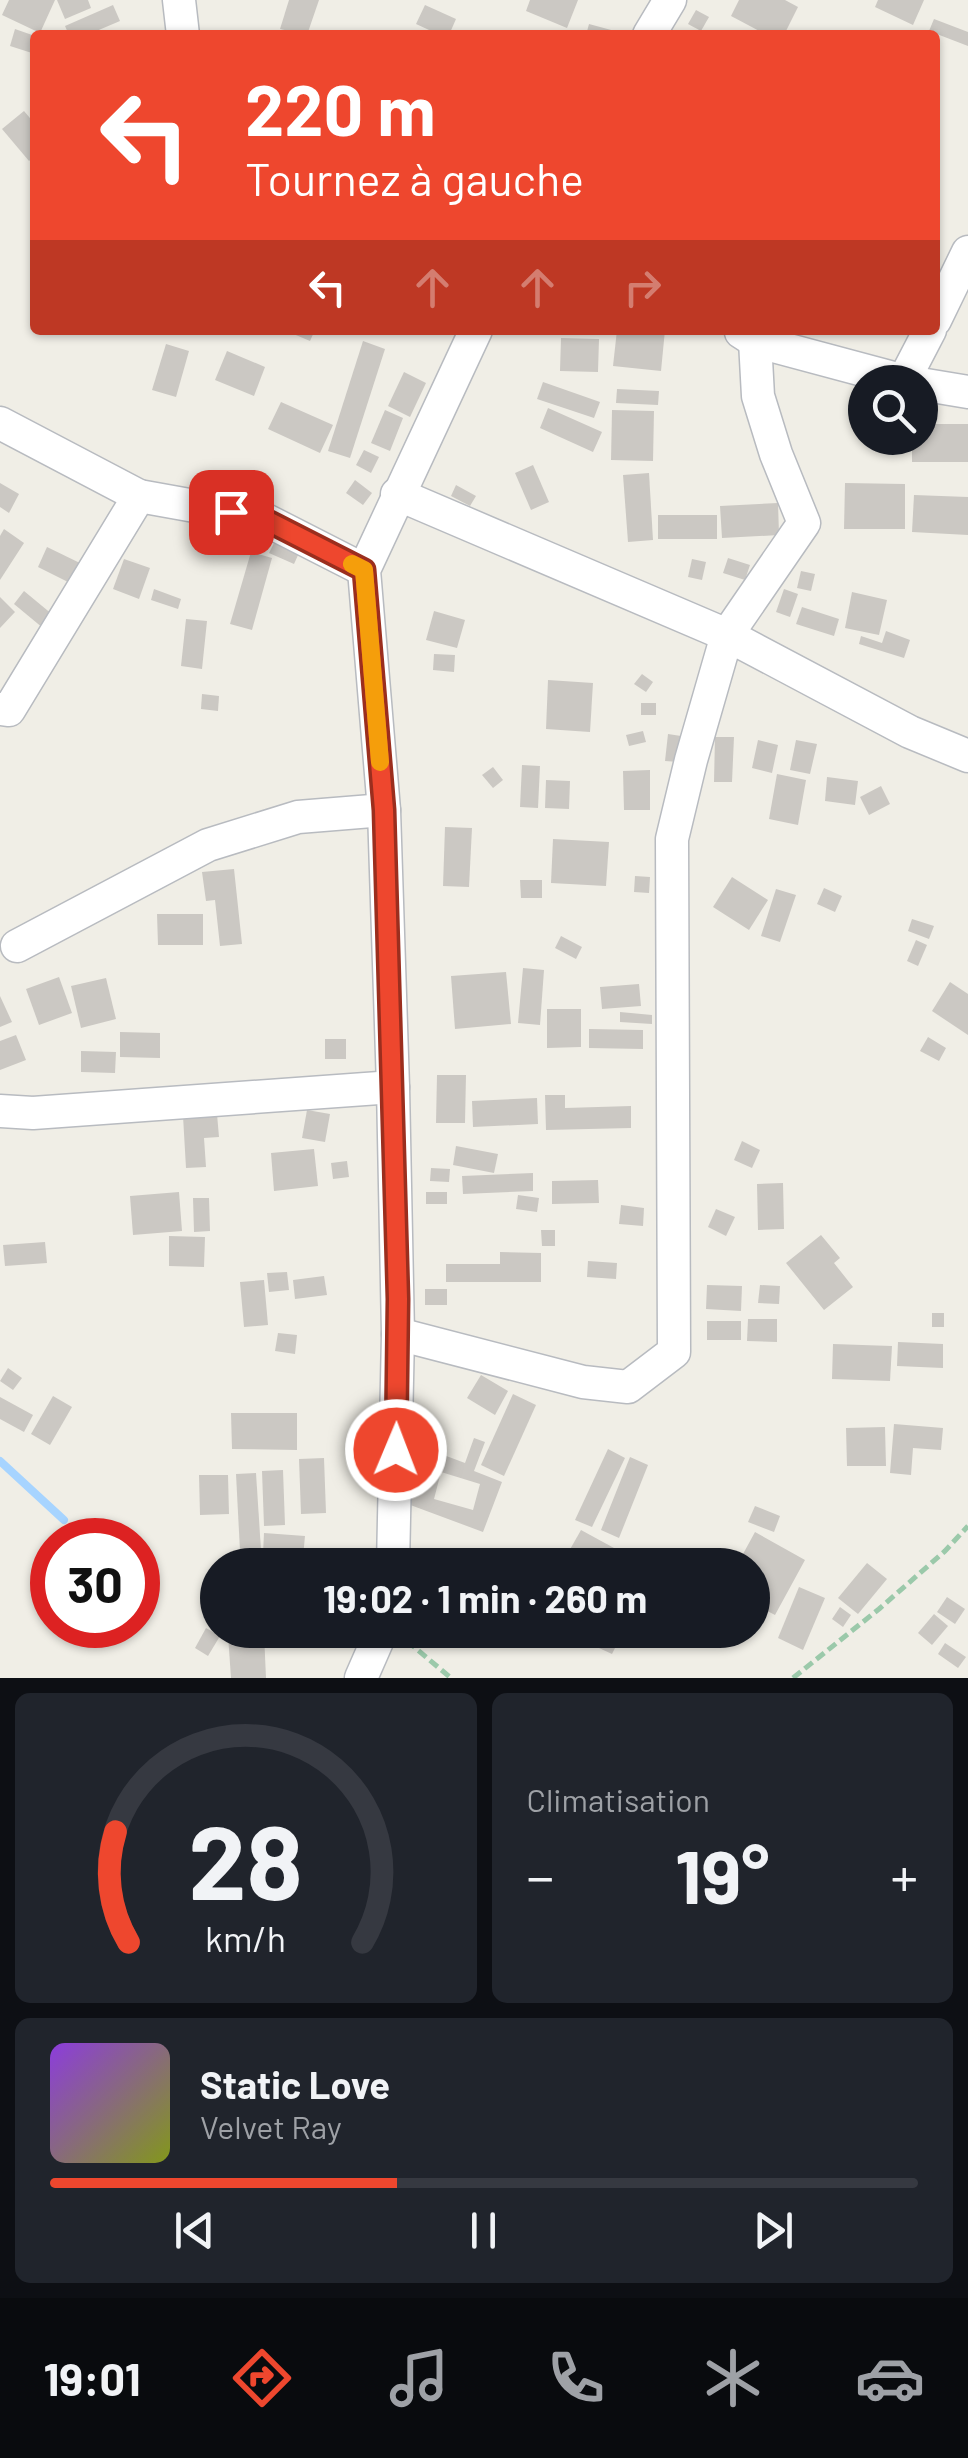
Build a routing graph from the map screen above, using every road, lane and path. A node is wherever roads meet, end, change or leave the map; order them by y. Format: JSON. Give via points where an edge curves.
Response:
{"nodes":[{"id":1,"x":179,"y":0,"type":"edge"},
{"id":2,"x":670,"y":0,"type":"edge"},
{"id":3,"x":182,"y":30,"type":"edge"},
{"id":4,"x":651,"y":30,"type":"edge"},
{"id":5,"x":968,"y":252,"type":"edge"},
{"id":6,"x":940,"y":310,"type":"edge"},
{"id":7,"x":474,"y":335,"type":"edge"},
{"id":8,"x":746,"y":335,"type":"edge"},
{"id":9,"x":928,"y":335,"type":"edge"},
{"id":10,"x":848,"y":365,"type":"edge"},
{"id":11,"x":914,"y":365,"type":"edge"},
{"id":12,"x":938,"y":387,"type":"edge"},
{"id":13,"x":968,"y":392,"type":"edge"},
{"id":14,"x":0,"y":422,"type":"edge"},
{"id":15,"x":396,"y":494,"type":"junction"},
{"id":16,"x":139,"y":496,"type":"junction"},
{"id":17,"x":364,"y":570,"type":"junction"},
{"id":18,"x":728,"y":635,"type":"junction"},
{"id":19,"x":0,"y":709,"type":"edge"},
{"id":20,"x":968,"y":756,"type":"edge"},
{"id":21,"x":384,"y":810,"type":"junction"},
{"id":22,"x":17,"y":946,"type":"dead end"},
{"id":23,"x":393,"y":1086,"type":"junction"},
{"id":24,"x":0,"y":1112,"type":"edge"},
{"id":25,"x":398,"y":1334,"type":"junction"},
{"id":26,"x":968,"y":1526,"type":"edge"},
{"id":27,"x":393,"y":1548,"type":"edge"},
{"id":28,"x":380,"y":1648,"type":"edge"},
{"id":29,"x":411,"y":1648,"type":"edge"},
{"id":30,"x":361,"y":1678,"type":"edge"},
{"id":31,"x":451,"y":1678,"type":"edge"},
{"id":32,"x":793,"y":1678,"type":"edge"}],
"edges":[{"from":1,"to":3,"type":"street"},
{"from":2,"to":4,"type":"street"},
{"from":5,"to":6,"type":"street"},
{"from":7,"to":15,"type":"street"},
{"from":8,"to":10,"type":"street"},
{"from":8,"to":18,"type":"street","via":[[758,396],[804,523]]},
{"from":9,"to":11,"type":"street"},
{"from":12,"to":13,"type":"street"},
{"from":14,"to":16,"type":"street"},
{"from":15,"to":17,"type":"street"},
{"from":15,"to":18,"type":"street"},
{"from":16,"to":17,"type":"street","via":[[262,518]]},
{"from":16,"to":19,"type":"street","via":[[9,710]]},
{"from":17,"to":21,"type":"street"},
{"from":18,"to":20,"type":"street"},
{"from":18,"to":25,"type":"street","via":[[672,839],[674,1352],[628,1387],[583,1382]]},
{"from":21,"to":22,"type":"street","via":[[298,817],[208,845]]},
{"from":21,"to":23,"type":"street"},
{"from":23,"to":24,"type":"street"},
{"from":23,"to":25,"type":"street"},
{"from":25,"to":27,"type":"street"},
{"from":26,"to":32,"type":"path"},
{"from":28,"to":30,"type":"street"},
{"from":29,"to":31,"type":"path"}]}
